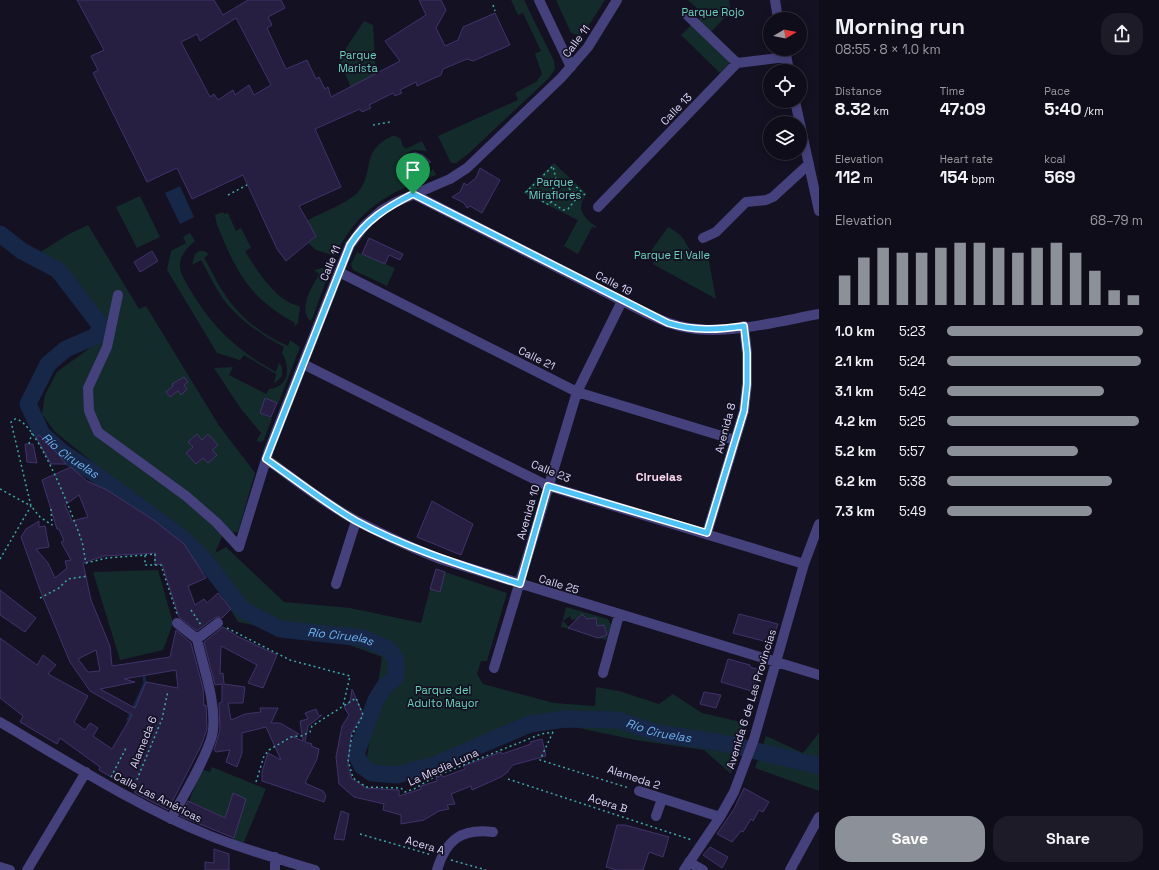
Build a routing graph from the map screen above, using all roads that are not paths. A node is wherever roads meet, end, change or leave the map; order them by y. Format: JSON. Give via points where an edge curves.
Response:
{"nodes":[{"id":1,"x":539,"y":0,"type":"edge"},
{"id":2,"x":617,"y":0,"type":"edge"},
{"id":3,"x":775,"y":0,"type":"edge"},
{"id":4,"x":777,"y":12,"type":"edge"},
{"id":5,"x":687,"y":15,"type":"dead end"},
{"id":6,"x":771,"y":56,"type":"edge"},
{"id":7,"x":737,"y":63,"type":"junction"},
{"id":8,"x":571,"y":67,"type":"junction"},
{"id":9,"x":797,"y":108,"type":"edge"},
{"id":10,"x":809,"y":164,"type":"junction"},
{"id":11,"x":413,"y":194,"type":"junction"},
{"id":12,"x":598,"y":207,"type":"dead end"},
{"id":13,"x":819,"y":211,"type":"edge"},
{"id":14,"x":703,"y":238,"type":"dead end"},
{"id":15,"x":339,"y":272,"type":"junction"},
{"id":16,"x":118,"y":294,"type":"dead end"},
{"id":17,"x":622,"y":301,"type":"junction"},
{"id":18,"x":819,"y":314,"type":"edge"},
{"id":19,"x":744,"y":326,"type":"junction"},
{"id":20,"x":302,"y":364,"type":"junction"},
{"id":21,"x":577,"y":392,"type":"junction"},
{"id":22,"x":735,"y":440,"type":"junction"},
{"id":23,"x":266,"y":459,"type":"junction"},
{"id":24,"x":548,"y":486,"type":"junction"},
{"id":25,"x":356,"y":521,"type":"junction"},
{"id":26,"x":819,"y":524,"type":"edge"},
{"id":27,"x":707,"y":533,"type":"junction"},
{"id":28,"x":804,"y":564,"type":"junction"},
{"id":29,"x":336,"y":584,"type":"dead end"},
{"id":30,"x":520,"y":584,"type":"junction"},
{"id":31,"x":619,"y":615,"type":"junction"},
{"id":32,"x":178,"y":622,"type":"road end"},
{"id":33,"x":218,"y":623,"type":"road end"},
{"id":34,"x":197,"y":639,"type":"junction"},
{"id":35,"x":776,"y":661,"type":"junction"},
{"id":36,"x":494,"y":668,"type":"dead end"},
{"id":37,"x":603,"y":673,"type":"dead end"},
{"id":38,"x":819,"y":674,"type":"edge"},
{"id":39,"x":0,"y":722,"type":"edge"},
{"id":40,"x":86,"y":772,"type":"junction"},
{"id":41,"x":639,"y":791,"type":"road end"},
{"id":42,"x":662,"y":799,"type":"junction"},
{"id":43,"x":656,"y":816,"type":"dead end"},
{"id":44,"x":720,"y":817,"type":"junction"},
{"id":45,"x":819,"y":817,"type":"edge"},
{"id":46,"x":171,"y":819,"type":"junction"},
{"id":47,"x":493,"y":832,"type":"dead end"},
{"id":48,"x":275,"y":857,"type":"junction"},
{"id":49,"x":687,"y":866,"type":"edge"},
{"id":50,"x":0,"y":867,"type":"edge"},
{"id":51,"x":10,"y":870,"type":"edge"},
{"id":52,"x":27,"y":870,"type":"edge"},
{"id":53,"x":275,"y":870,"type":"edge"},
{"id":54,"x":315,"y":870,"type":"edge"},
{"id":55,"x":437,"y":870,"type":"edge"},
{"id":56,"x":703,"y":870,"type":"edge"},
{"id":57,"x":790,"y":870,"type":"edge"}],
"edges":[{"from":1,"to":8,"type":"street"},
{"from":2,"to":8,"type":"street","name":"Calle 11","via":[[588,48]]},
{"from":3,"to":4,"type":"street"},
{"from":5,"to":7,"type":"street"},
{"from":6,"to":7,"type":"street"},
{"from":7,"to":12,"type":"street","name":"Calle 13"},
{"from":8,"to":11,"type":"street","name":"Calle 11","via":[[467,168],[450,179]]},
{"from":9,"to":10,"type":"street"},
{"from":10,"to":13,"type":"street"},
{"from":10,"to":14,"type":"street","via":[[773,197],[746,202],[716,232]]},
{"from":11,"to":15,"type":"street","name":"Calle 11","via":[[382,210],[365,225],[350,245]]},
{"from":11,"to":17,"type":"street","name":"Calle 19"},
{"from":15,"to":20,"type":"street","name":"Calle 11"},
{"from":15,"to":21,"type":"street","name":"Calle 21"},
{"from":16,"to":23,"type":"street","name":"Calle 11","via":[[107,347],[88,388],[89,411],[98,432],[186,496],[217,523],[239,547]]},
{"from":17,"to":19,"type":"street","name":"Calle 19","via":[[668,323],[688,328],[710,330]]},
{"from":17,"to":21,"type":"street","name":"Avenida 10"},
{"from":18,"to":19,"type":"street","name":"Calle 19"},
{"from":19,"to":22,"type":"street","name":"Avenida 8","via":[[747,384],[744,411]]},
{"from":20,"to":23,"type":"street","name":"Calle 11"},
{"from":20,"to":24,"type":"street","name":"Calle 23"},
{"from":21,"to":22,"type":"street","name":"Calle 21"},
{"from":21,"to":24,"type":"street","name":"Avenida 10"},
{"from":22,"to":27,"type":"street","name":"Avenida 8"},
{"from":23,"to":25,"type":"street","name":"Calle 25"},
{"from":24,"to":27,"type":"street","name":"Calle 23"},
{"from":24,"to":30,"type":"street","name":"Avenida 10"},
{"from":25,"to":29,"type":"street"},
{"from":25,"to":30,"type":"street","name":"Calle 25","via":[[440,559]]},
{"from":26,"to":28,"type":"street","name":"Avenida 6 de Las Provincias"},
{"from":27,"to":28,"type":"street","name":"Calle 23"},
{"from":28,"to":35,"type":"street","name":"Avenida 6 de Las Provincias"},
{"from":30,"to":31,"type":"street","name":"Calle 25"},
{"from":30,"to":36,"type":"street","name":"Avenida 10"},
{"from":31,"to":35,"type":"street","name":"Calle 25"},
{"from":31,"to":37,"type":"street"},
{"from":32,"to":34,"type":"street"},
{"from":33,"to":34,"type":"street"},
{"from":34,"to":46,"type":"street","via":[[210,698],[213,730],[209,746]]},
{"from":35,"to":38,"type":"street","name":"Calle 25"},
{"from":35,"to":44,"type":"street","name":"Avenida 6 de Las Provincias","via":[[754,739],[734,792]]},
{"from":39,"to":40,"type":"street","name":"Calle Las Américas"},
{"from":40,"to":46,"type":"street","name":"Calle Las Américas"},
{"from":40,"to":52,"type":"street"},
{"from":41,"to":42,"type":"street","name":"Alameda 2"},
{"from":42,"to":43,"type":"street"},
{"from":42,"to":44,"type":"street","name":"Alameda 2"},
{"from":44,"to":49,"type":"street","name":"Avenida 6 de Las Provincias"},
{"from":45,"to":57,"type":"street"},
{"from":46,"to":48,"type":"street","name":"Calle Las Américas","via":[[209,836]]},
{"from":47,"to":55,"type":"street","via":[[471,831],[463,834],[449,844]]},
{"from":48,"to":53,"type":"street"},
{"from":48,"to":54,"type":"street","name":"Calle Las Américas"},
{"from":49,"to":56,"type":"street"},
{"from":50,"to":51,"type":"street"}]}
